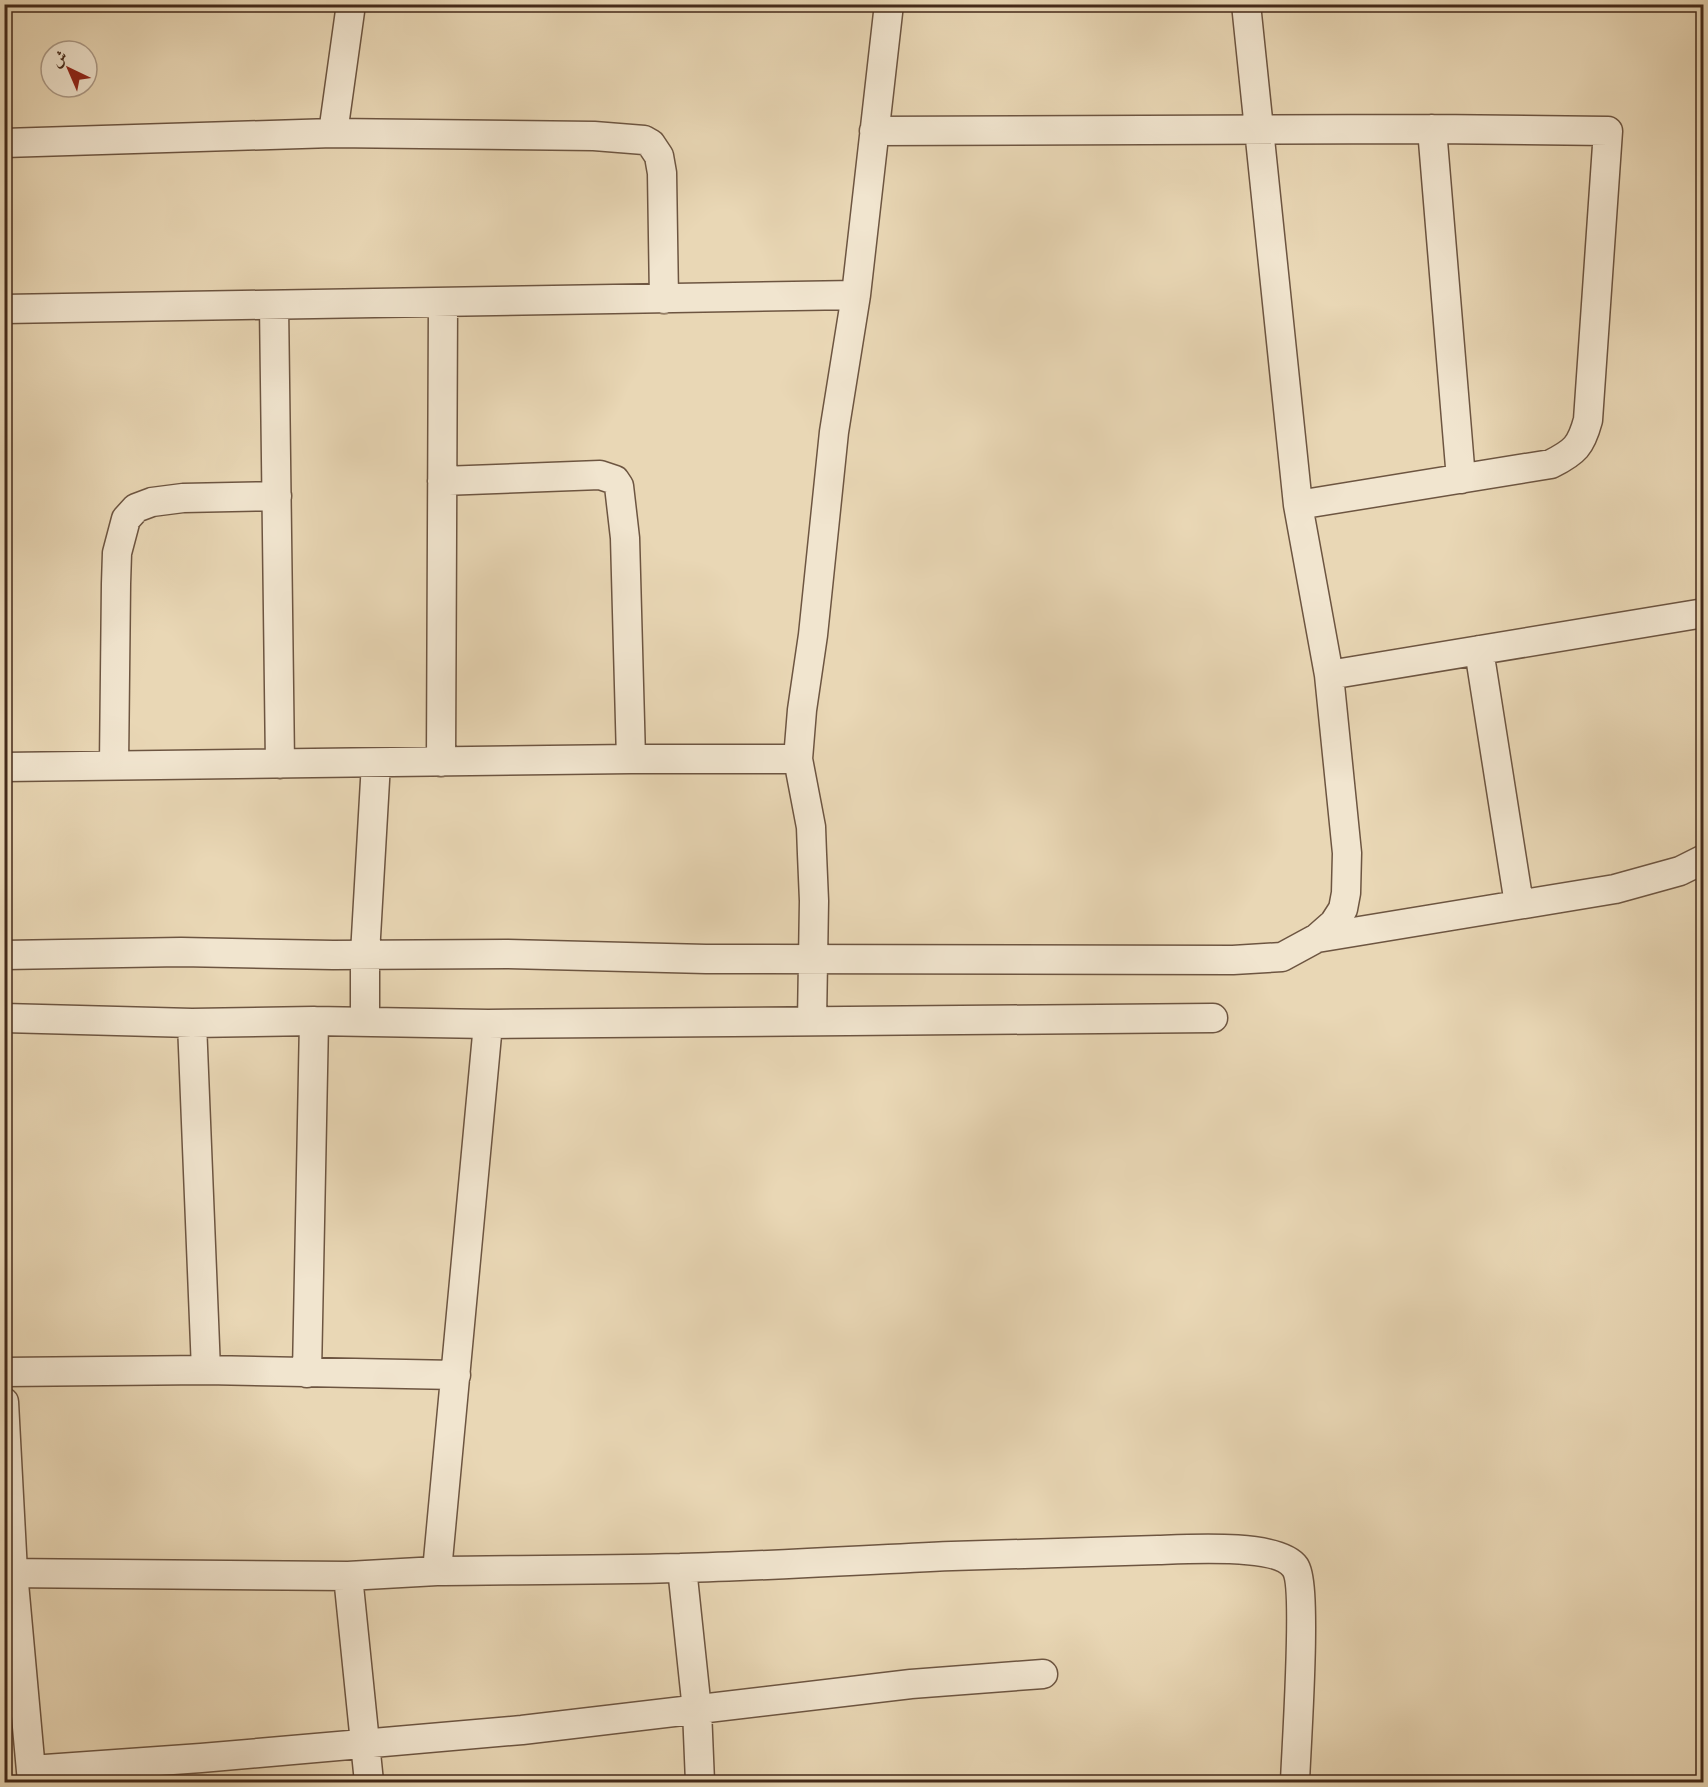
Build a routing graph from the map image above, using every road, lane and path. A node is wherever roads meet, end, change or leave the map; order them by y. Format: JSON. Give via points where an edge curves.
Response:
{"nodes":[{"id":1,"x":351,"y":4,"type":"edge"},
{"id":2,"x":889,"y":4,"type":"edge"},
{"id":3,"x":1246,"y":4,"type":"edge"},
{"id":4,"x":1432,"y":129,"type":"junction"},
{"id":5,"x":1258,"y":130,"type":"junction"},
{"id":6,"x":874,"y":131,"type":"junction"},
{"id":7,"x":333,"y":133,"type":"junction"},
{"id":8,"x":4,"y":143,"type":"edge"},
{"id":9,"x":856,"y":295,"type":"junction"},
{"id":10,"x":664,"y":299,"type":"junction"},
{"id":11,"x":443,"y":303,"type":"junction"},
{"id":12,"x":274,"y":305,"type":"junction"},
{"id":13,"x":4,"y":309,"type":"edge"},
{"id":14,"x":1461,"y":479,"type":"junction"},
{"id":15,"x":442,"y":481,"type":"junction"},
{"id":16,"x":277,"y":496,"type":"junction"},
{"id":17,"x":1298,"y":505,"type":"junction"},
{"id":18,"x":1704,"y":613,"type":"edge"},
{"id":19,"x":1479,"y":650,"type":"junction"},
{"id":20,"x":1329,"y":675,"type":"junction"},
{"id":21,"x":631,"y":759,"type":"junction"},
{"id":22,"x":798,"y":759,"type":"junction"},
{"id":23,"x":441,"y":762,"type":"junction"},
{"id":24,"x":376,"y":763,"type":"junction"},
{"id":25,"x":280,"y":764,"type":"junction"},
{"id":26,"x":114,"y":765,"type":"junction"},
{"id":27,"x":4,"y":767,"type":"edge"},
{"id":28,"x":1704,"y":859,"type":"edge"},
{"id":29,"x":1519,"y":904,"type":"junction"},
{"id":30,"x":1317,"y":938,"type":"junction"},
{"id":31,"x":365,"y":954,"type":"junction"},
{"id":32,"x":4,"y":955,"type":"edge"},
{"id":33,"x":812,"y":959,"type":"junction"},
{"id":34,"x":4,"y":1018,"type":"edge"},
{"id":35,"x":1213,"y":1018,"type":"dead end"},
{"id":36,"x":314,"y":1021,"type":"junction"},
{"id":37,"x":365,"y":1022,"type":"junction"},
{"id":38,"x":812,"y":1022,"type":"junction"},
{"id":39,"x":192,"y":1023,"type":"junction"},
{"id":40,"x":488,"y":1024,"type":"junction"},
{"id":41,"x":206,"y":1370,"type":"junction"},
{"id":42,"x":4,"y":1372,"type":"edge"},
{"id":43,"x":307,"y":1372,"type":"junction"},
{"id":44,"x":456,"y":1375,"type":"junction"},
{"id":45,"x":4,"y":1402,"type":"edge"},
{"id":46,"x":682,"y":1568,"type":"junction"},
{"id":47,"x":436,"y":1571,"type":"junction"},
{"id":48,"x":9,"y":1573,"type":"edge"},
{"id":49,"x":348,"y":1576,"type":"junction"},
{"id":50,"x":1043,"y":1674,"type":"dead end"},
{"id":51,"x":697,"y":1710,"type":"junction"},
{"id":52,"x":365,"y":1744,"type":"junction"},
{"id":53,"x":32,"y":1776,"type":"edge"},
{"id":54,"x":369,"y":1782,"type":"edge"},
{"id":55,"x":700,"y":1782,"type":"edge"},
{"id":56,"x":1295,"y":1782,"type":"edge"}],
"edges":[{"from":1,"to":7,"type":"street"},
{"from":2,"to":6,"type":"street"},
{"from":3,"to":5,"type":"street"},
{"from":4,"to":5,"type":"street"},
{"from":4,"to":14,"type":"street"},
{"from":4,"to":14,"type":"street","via":[[1608,131],[1588,420],[1583,437],[1571,454],[1551,464]]},
{"from":5,"to":6,"type":"street"},
{"from":5,"to":17,"type":"street"},
{"from":6,"to":9,"type":"street"},
{"from":7,"to":8,"type":"street"},
{"from":7,"to":10,"type":"street","via":[[644,140],[659,156],[662,173]]},
{"from":9,"to":10,"type":"street"},
{"from":9,"to":22,"type":"street","via":[[834,432]]},
{"from":10,"to":11,"type":"street"},
{"from":11,"to":12,"type":"street"},
{"from":11,"to":15,"type":"street"},
{"from":12,"to":13,"type":"street"},
{"from":12,"to":16,"type":"street"},
{"from":14,"to":17,"type":"street"},
{"from":15,"to":21,"type":"street","via":[[600,475],[615,480],[619,486],[625,547]]},
{"from":15,"to":23,"type":"street"},
{"from":16,"to":25,"type":"street"},
{"from":16,"to":26,"type":"street","via":[[152,502],[136,508],[126,519],[117,553]]},
{"from":17,"to":20,"type":"street"},
{"from":18,"to":19,"type":"street"},
{"from":19,"to":20,"type":"street"},
{"from":19,"to":29,"type":"street"},
{"from":20,"to":30,"type":"street","via":[[1347,853],[1346,893],[1334,923]]},
{"from":21,"to":22,"type":"street"},
{"from":21,"to":23,"type":"street"},
{"from":22,"to":33,"type":"street","via":[[811,827]]},
{"from":23,"to":24,"type":"street"},
{"from":24,"to":25,"type":"street"},
{"from":24,"to":31,"type":"street"},
{"from":25,"to":26,"type":"street"},
{"from":26,"to":27,"type":"street"},
{"from":28,"to":29,"type":"street","via":[[1680,871],[1615,889]]},
{"from":29,"to":30,"type":"street"},
{"from":30,"to":33,"type":"street","via":[[1282,957],[1233,960]]},
{"from":31,"to":32,"type":"street"},
{"from":31,"to":33,"type":"street"},
{"from":31,"to":37,"type":"street"},
{"from":33,"to":38,"type":"street"},
{"from":34,"to":39,"type":"street"},
{"from":35,"to":38,"type":"street"},
{"from":36,"to":37,"type":"street"},
{"from":36,"to":39,"type":"street"},
{"from":36,"to":43,"type":"street"},
{"from":37,"to":40,"type":"street"},
{"from":38,"to":40,"type":"street"},
{"from":39,"to":41,"type":"street"},
{"from":40,"to":44,"type":"street"},
{"from":41,"to":42,"type":"street"},
{"from":41,"to":43,"type":"street"},
{"from":43,"to":44,"type":"street"},
{"from":44,"to":47,"type":"street"},
{"from":45,"to":48,"type":"street"},
{"from":46,"to":47,"type":"street"},
{"from":46,"to":51,"type":"street"},
{"from":46,"to":56,"type":"street","via":[[1186,1549],[1268,1552],[1295,1567],[1300,1582]]},
{"from":47,"to":49,"type":"street"},
{"from":48,"to":49,"type":"street"},
{"from":48,"to":53,"type":"street"},
{"from":49,"to":52,"type":"street"},
{"from":50,"to":51,"type":"street","via":[[911,1684]]},
{"from":51,"to":52,"type":"street"},
{"from":51,"to":55,"type":"street"},
{"from":52,"to":53,"type":"street"},
{"from":52,"to":54,"type":"street"}]}
